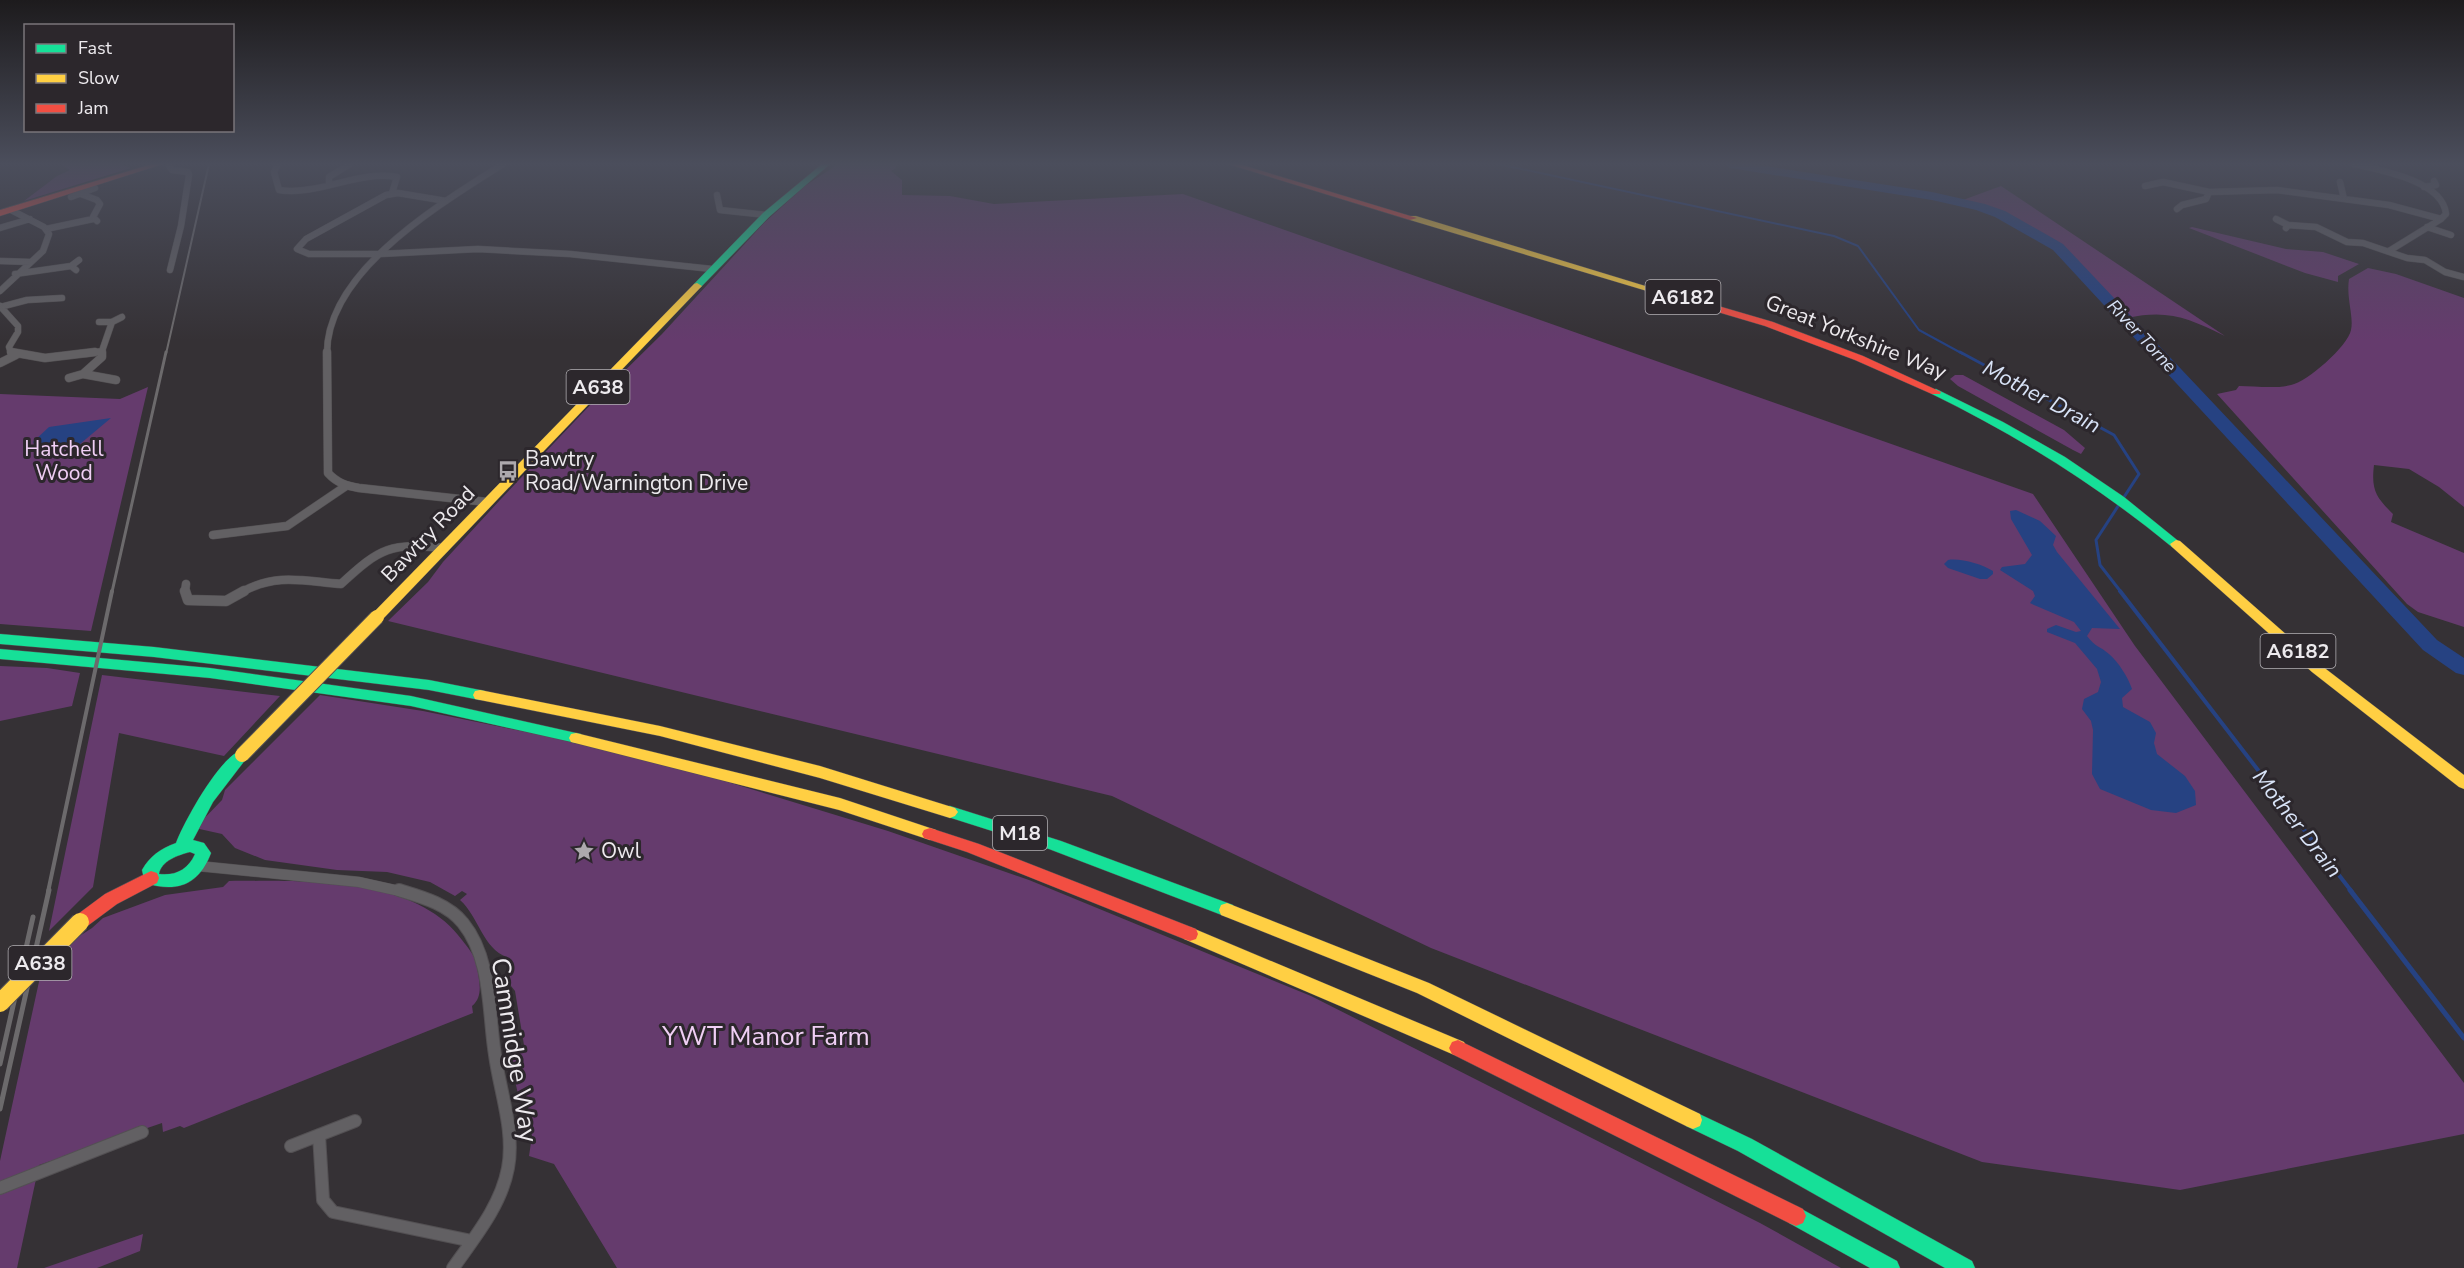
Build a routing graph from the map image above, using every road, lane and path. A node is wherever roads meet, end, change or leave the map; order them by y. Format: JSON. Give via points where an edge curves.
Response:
{"nodes":[{"id":1,"x":16,"y":223,"type":"edge"},
{"id":2,"x":37,"y":223,"type":"edge"},
{"id":3,"x":78,"y":223,"type":"edge"},
{"id":4,"x":181,"y":223,"type":"edge"},
{"id":5,"x":333,"y":223,"type":"edge"},
{"id":6,"x":415,"y":223,"type":"edge"},
{"id":7,"x":758,"y":223,"type":"edge"},
{"id":8,"x":1432,"y":223,"type":"edge"},
{"id":9,"x":2281,"y":223,"type":"edge"},
{"id":10,"x":2434,"y":223,"type":"edge"},
{"id":11,"x":2427,"y":227,"type":"junction"},
{"id":12,"x":0,"y":228,"type":"edge"},
{"id":13,"x":46,"y":229,"type":"junction"},
{"id":14,"x":2451,"y":235,"type":"dead end"},
{"id":15,"x":2389,"y":251,"type":"junction"},
{"id":16,"x":380,"y":254,"type":"junction"},
{"id":17,"x":79,"y":260,"type":"dead end"},
{"id":18,"x":0,"y":261,"type":"edge"},
{"id":19,"x":31,"y":262,"type":"junction"},
{"id":20,"x":712,"y":269,"type":"junction"},
{"id":21,"x":170,"y":270,"type":"dead end"},
{"id":22,"x":15,"y":273,"type":"junction"},
{"id":23,"x":2464,"y":277,"type":"edge"},
{"id":24,"x":0,"y":291,"type":"edge"},
{"id":25,"x":65,"y":297,"type":"dead end"},
{"id":26,"x":0,"y":306,"type":"edge"},
{"id":27,"x":3,"y":315,"type":"edge"},
{"id":28,"x":122,"y":317,"type":"dead end"},
{"id":29,"x":112,"y":321,"type":"junction"},
{"id":30,"x":99,"y":322,"type":"dead end"},
{"id":31,"x":102,"y":351,"type":"junction"},
{"id":32,"x":16,"y":355,"type":"junction"},
{"id":33,"x":0,"y":363,"type":"edge"},
{"id":34,"x":83,"y":374,"type":"junction"},
{"id":35,"x":69,"y":378,"type":"dead end"},
{"id":36,"x":116,"y":380,"type":"dead end"},
{"id":37,"x":346,"y":486,"type":"junction"},
{"id":38,"x":487,"y":502,"type":"junction"},
{"id":39,"x":213,"y":535,"type":"dead end"},
{"id":40,"x":445,"y":548,"type":"junction"},
{"id":41,"x":186,"y":584,"type":"dead end"},
{"id":42,"x":0,"y":639,"type":"edge"},
{"id":43,"x":0,"y":654,"type":"edge"},
{"id":44,"x":2464,"y":783,"type":"edge"},
{"id":45,"x":182,"y":847,"type":"junction"},
{"id":46,"x":198,"y":866,"type":"junction"},
{"id":47,"x":151,"y":878,"type":"junction"},
{"id":48,"x":0,"y":1003,"type":"edge"},
{"id":49,"x":355,"y":1121,"type":"dead end"},
{"id":50,"x":142,"y":1132,"type":"dead end"},
{"id":51,"x":319,"y":1135,"type":"junction"},
{"id":52,"x":291,"y":1146,"type":"dead end"},
{"id":53,"x":6,"y":1186,"type":"edge"},
{"id":54,"x":472,"y":1241,"type":"junction"},
{"id":55,"x":453,"y":1268,"type":"edge"},
{"id":56,"x":1890,"y":1268,"type":"edge"},
{"id":57,"x":1965,"y":1268,"type":"edge"}],
"edges":[{"from":1,"to":12,"type":"street"},
{"from":2,"to":13,"type":"street"},
{"from":3,"to":13,"type":"street"},
{"from":4,"to":21,"type":"street"},
{"from":5,"to":16,"type":"street","via":[[297,249],[309,254]]},
{"from":6,"to":16,"type":"street"},
{"from":7,"to":20,"type":"main road","name":"Bawtry Road","number":"A638"},
{"from":8,"to":44,"type":"main road","name":"Great Yorkshire Way","number":"A6182","via":[[1696,301],[1842,350],[1969,406],[2025,437],[2138,513],[2197,560],[2318,669]]},
{"from":9,"to":15,"type":"street","via":[[2286,228],[2316,227],[2349,243]]},
{"from":10,"to":11,"type":"street"},
{"from":11,"to":14,"type":"street"},
{"from":11,"to":15,"type":"street"},
{"from":13,"to":19,"type":"street","via":[[48,245]]},
{"from":15,"to":23,"type":"street","via":[[2425,260],[2445,272]]},
{"from":16,"to":20,"type":"street","via":[[478,249]]},
{"from":16,"to":37,"type":"street","via":[[351,287],[329,328],[328,473]]},
{"from":17,"to":22,"type":"street","via":[[73,268]]},
{"from":18,"to":19,"type":"street"},
{"from":19,"to":22,"type":"street"},
{"from":20,"to":38,"type":"main road","name":"Bawtry Road","number":"A638"},
{"from":22,"to":24,"type":"street"},
{"from":25,"to":26,"type":"street"},
{"from":26,"to":27,"type":"street"},
{"from":27,"to":32,"type":"street","via":[[18,326],[9,347]]},
{"from":28,"to":29,"type":"street"},
{"from":29,"to":30,"type":"street"},
{"from":29,"to":31,"type":"street"},
{"from":31,"to":32,"type":"street","via":[[60,357]]},
{"from":31,"to":34,"type":"street","via":[[102,357]]},
{"from":32,"to":33,"type":"street"},
{"from":34,"to":35,"type":"street"},
{"from":34,"to":36,"type":"street"},
{"from":37,"to":38,"type":"street"},
{"from":37,"to":39,"type":"street","via":[[287,526]]},
{"from":38,"to":40,"type":"main road","name":"Bawtry Road","number":"A638"},
{"from":40,"to":41,"type":"street","via":[[398,544],[371,556],[341,584],[274,579],[220,602],[188,600]]},
{"from":40,"to":45,"type":"main road","name":"Bawtry Road","number":"A638","bridge":true,"via":[[218,780],[199,806]]},
{"from":42,"to":57,"type":"main road","number":"M18","via":[[177,654],[429,685],[660,731],[820,772],[993,824],[1155,881],[1423,988],[1745,1145]]},
{"from":43,"to":56,"type":"main road","number":"M18","via":[[210,673],[411,701],[570,736],[840,804],[973,848],[1284,972],[1470,1053],[1828,1232]]},
{"from":45,"to":46,"type":"main road","via":[[201,850],[203,857]]},
{"from":45,"to":47,"type":"main road","via":[[157,860],[150,870]]},
{"from":46,"to":47,"type":"main road","number":"A638","via":[[173,881],[157,882]]},
{"from":46,"to":54,"type":"street","name":"Cammidge Way","via":[[372,885],[418,895],[451,911],[470,932],[479,952],[487,993],[510,1146],[502,1189]]},
{"from":47,"to":48,"type":"main road","number":"A638","bridge":true,"via":[[111,899],[80,922]]},
{"from":49,"to":51,"type":"street"},
{"from":50,"to":53,"type":"street"},
{"from":51,"to":52,"type":"street"},
{"from":51,"to":54,"type":"street","via":[[323,1200],[333,1212]]},
{"from":54,"to":55,"type":"street","name":"Cammidge Way"}]}
